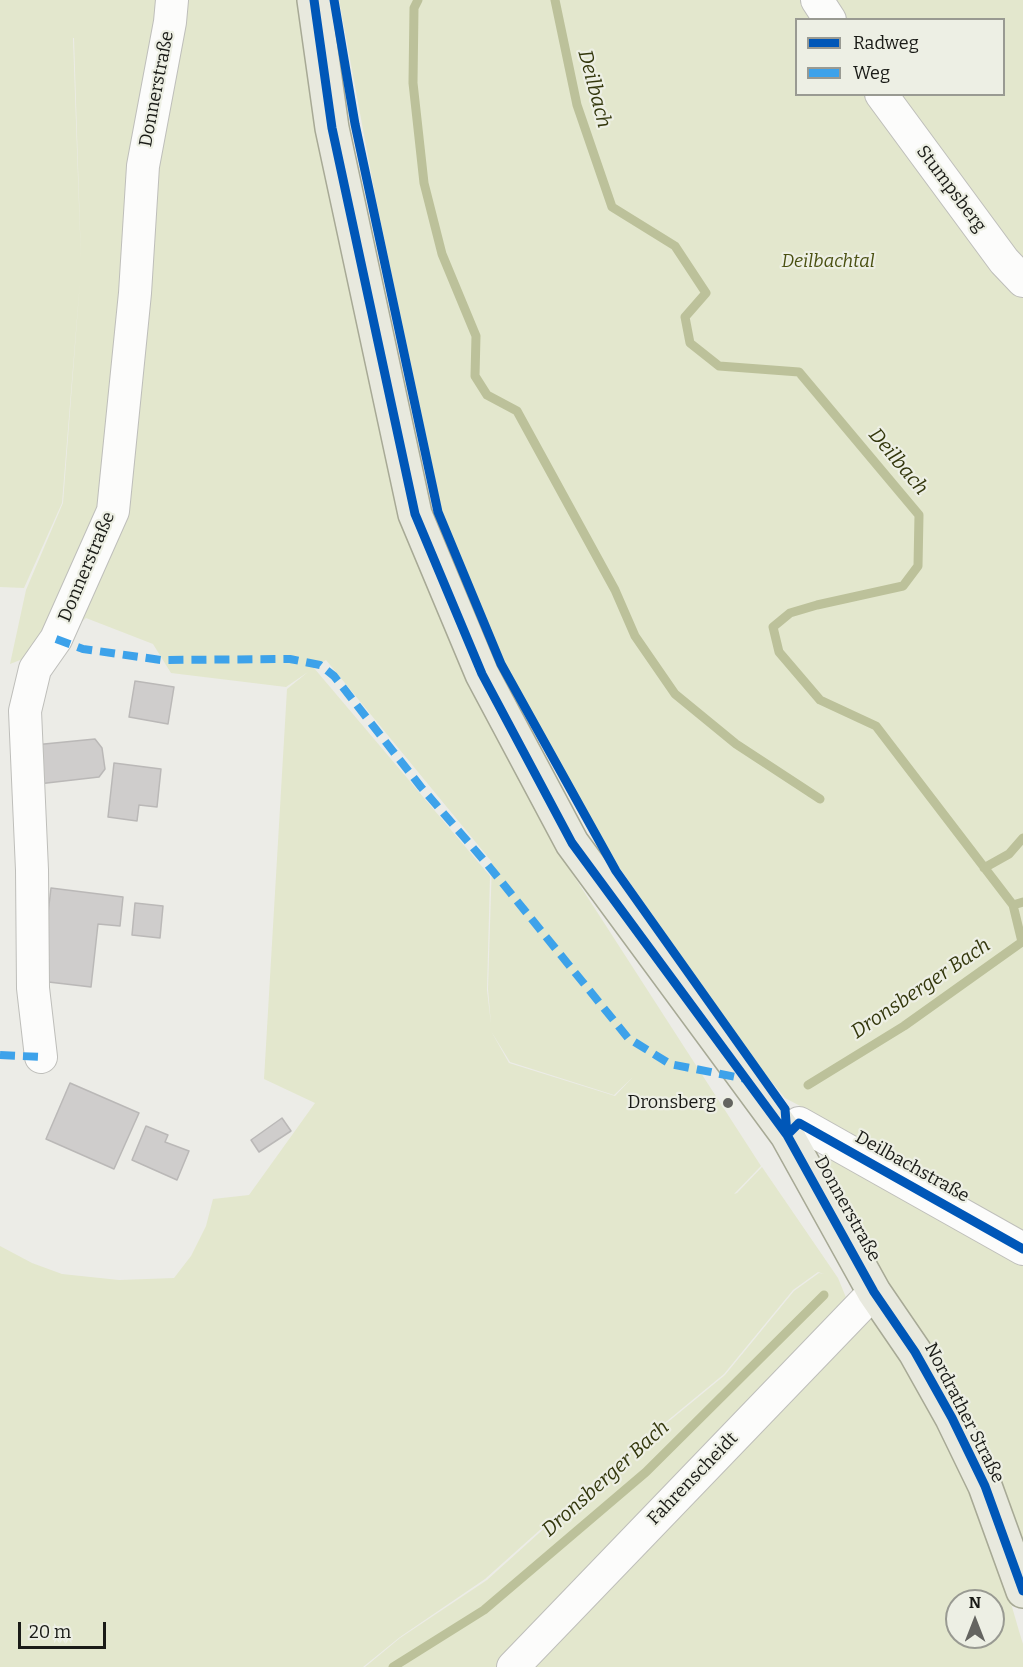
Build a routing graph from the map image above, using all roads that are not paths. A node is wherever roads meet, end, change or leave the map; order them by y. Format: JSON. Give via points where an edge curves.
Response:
{"nodes":[{"id":1,"x":171,"y":0,"type":"edge"},
{"id":2,"x":314,"y":0,"type":"edge"},
{"id":3,"x":817,"y":0,"type":"edge"},
{"id":4,"x":829,"y":18,"type":"edge"},
{"id":5,"x":882,"y":96,"type":"edge"},
{"id":6,"x":1023,"y":281,"type":"edge"},
{"id":7,"x":41,"y":1057,"type":"dead end"},
{"id":8,"x":787,"y":1135,"type":"junction"},
{"id":9,"x":1023,"y":1249,"type":"edge"},
{"id":10,"x":874,"y":1292,"type":"junction"},
{"id":11,"x":1023,"y":1591,"type":"edge"},
{"id":12,"x":513,"y":1667,"type":"edge"}],
"edges":[{"from":1,"to":7,"type":"street","name":"Donnerstraße","via":[[143,166],[135,293],[113,512],[56,639],[35,669],[25,711],[33,988]]},
{"from":2,"to":8,"type":"main road","name":"Donnerstraße","via":[[332,128],[415,514],[482,674],[572,843]]},
{"from":3,"to":4,"type":"street"},
{"from":5,"to":6,"type":"street","name":"Stumpsberg","via":[[1004,261]]},
{"from":8,"to":9,"type":"street","name":"Deilbachstraße","via":[[799,1123]]},
{"from":8,"to":10,"type":"main road","name":"Donnerstraße"},
{"from":10,"to":11,"type":"main road","name":"Nordrather Straße","via":[[915,1352],[952,1418],[985,1486]]},
{"from":10,"to":12,"type":"street","name":"Fahrenscheidt"}]}
